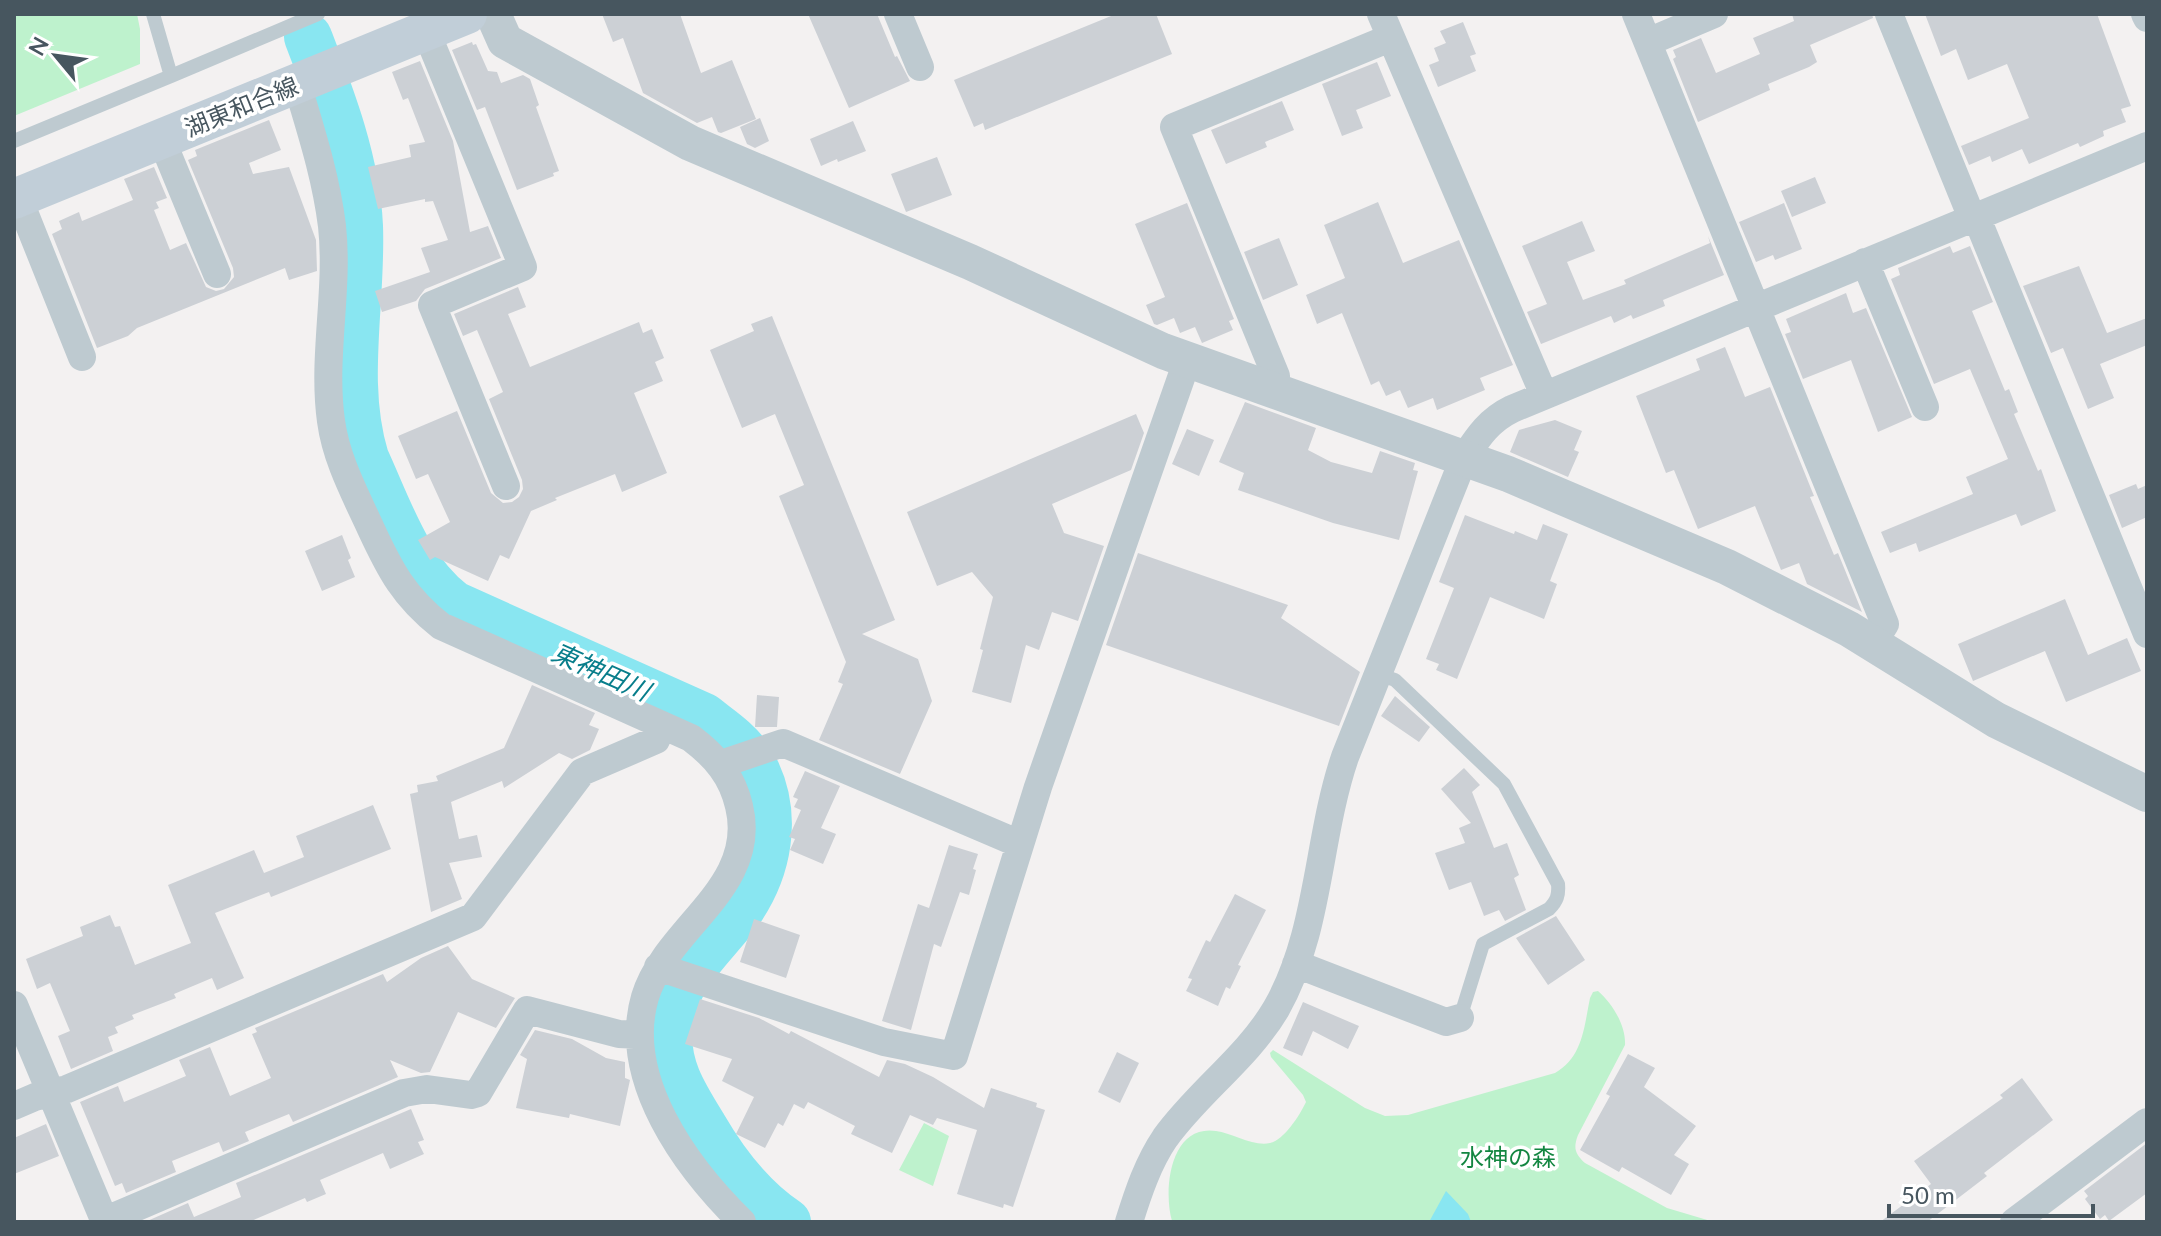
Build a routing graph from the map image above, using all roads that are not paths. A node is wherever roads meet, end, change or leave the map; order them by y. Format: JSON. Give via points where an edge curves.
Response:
{"nodes":[{"id":1,"x":153,"y":14,"type":"edge"},
{"id":2,"x":318,"y":14,"type":"edge"},
{"id":3,"x":467,"y":14,"type":"edge"},
{"id":4,"x":493,"y":14,"type":"edge"},
{"id":5,"x":898,"y":14,"type":"edge"},
{"id":6,"x":1636,"y":14,"type":"edge"},
{"id":7,"x":1714,"y":14,"type":"edge"},
{"id":8,"x":1889,"y":14,"type":"edge"},
{"id":9,"x":1386,"y":26,"type":"edge"},
{"id":10,"x":426,"y":31,"type":"junction"},
{"id":11,"x":1648,"y":42,"type":"junction"},
{"id":12,"x":920,"y":67,"type":"dead end"},
{"id":13,"x":171,"y":76,"type":"junction"},
{"id":14,"x":312,"y":78,"type":"junction"},
{"id":15,"x":161,"y":138,"type":"junction"},
{"id":16,"x":14,"y":141,"type":"edge"},
{"id":17,"x":2147,"y":146,"type":"edge"},
{"id":18,"x":16,"y":198,"type":"edge"},
{"id":19,"x":1974,"y":217,"type":"junction"},
{"id":20,"x":1865,"y":262,"type":"junction"},
{"id":21,"x":217,"y":274,"type":"dead end"},
{"id":22,"x":1756,"y":307,"type":"junction"},
{"id":23,"x":82,"y":357,"type":"dead end"},
{"id":24,"x":1187,"y":361,"type":"junction"},
{"id":25,"x":1271,"y":391,"type":"junction"},
{"id":26,"x":1544,"y":395,"type":"junction"},
{"id":27,"x":1925,"y":407,"type":"dead end"},
{"id":28,"x":1464,"y":458,"type":"junction"},
{"id":29,"x":506,"y":486,"type":"dead end"},
{"id":30,"x":2147,"y":634,"type":"edge"},
{"id":31,"x":1873,"y":643,"type":"junction"},
{"id":32,"x":1378,"y":674,"type":"junction"},
{"id":33,"x":662,"y":725,"type":"junction"},
{"id":34,"x":726,"y":764,"type":"junction"},
{"id":35,"x":2147,"y":794,"type":"edge"},
{"id":36,"x":1020,"y":844,"type":"junction"},
{"id":37,"x":1296,"y":964,"type":"junction"},
{"id":38,"x":662,"y":968,"type":"junction"},
{"id":39,"x":14,"y":1005,"type":"edge"},
{"id":40,"x":1460,"y":1018,"type":"joint"},
{"id":41,"x":640,"y":1035,"type":"junction"},
{"id":42,"x":51,"y":1093,"type":"junction"},
{"id":43,"x":14,"y":1106,"type":"edge"},
{"id":44,"x":2147,"y":1122,"type":"edge"},
{"id":45,"x":105,"y":1222,"type":"edge"},
{"id":46,"x":742,"y":1222,"type":"edge"},
{"id":47,"x":1130,"y":1222,"type":"edge"},
{"id":48,"x":2014,"y":1222,"type":"edge"}],
"edges":[{"from":1,"to":13,"type":"lane"},
{"from":2,"to":13,"type":"lane"},
{"from":3,"to":10,"type":"main road","name":"湖東和合線"},
{"from":4,"to":24,"type":"street","via":[[505,41],[678,137]]},
{"from":5,"to":12,"type":"street"},
{"from":6,"to":11,"type":"street"},
{"from":7,"to":11,"type":"street"},
{"from":8,"to":19,"type":"street"},
{"from":9,"to":25,"type":"street","via":[[1174,127],[1276,376]]},
{"from":9,"to":26,"type":"street"},
{"from":10,"to":14,"type":"main road","name":"湖東和合線"},
{"from":10,"to":29,"type":"street","via":[[523,267],[432,305]]},
{"from":11,"to":22,"type":"street"},
{"from":13,"to":16,"type":"lane"},
{"from":14,"to":15,"type":"main road","name":"湖東和合線"},
{"from":14,"to":33,"type":"street","via":[[332,226],[331,421],[343,467],[387,565],[410,599],[441,626]]},
{"from":15,"to":18,"type":"main road","name":"湖東和合線"},
{"from":15,"to":21,"type":"street"},
{"from":17,"to":19,"type":"street"},
{"from":18,"to":23,"type":"street"},
{"from":19,"to":20,"type":"street"},
{"from":19,"to":30,"type":"street"},
{"from":20,"to":22,"type":"street"},
{"from":20,"to":27,"type":"street"},
{"from":22,"to":26,"type":"street"},
{"from":22,"to":31,"type":"street","via":[[1885,624]]},
{"from":24,"to":25,"type":"street"},
{"from":24,"to":36,"type":"street"},
{"from":25,"to":28,"type":"street"},
{"from":26,"to":28,"type":"street","via":[[1496,417]]},
{"from":28,"to":31,"type":"street","via":[[1727,567]]},
{"from":28,"to":32,"type":"street"},
{"from":31,"to":35,"type":"street","via":[[1996,720]]},
{"from":32,"to":37,"type":"street","via":[[1339,776]]},
{"from":32,"to":40,"type":"lane","via":[[1395,680],[1504,784],[1558,884],[1549,909],[1483,944]]},
{"from":33,"to":34,"type":"street"},
{"from":33,"to":42,"type":"street","via":[[656,740],[582,772],[473,917]]},
{"from":34,"to":36,"type":"street","via":[[783,743]]},
{"from":34,"to":38,"type":"street","via":[[742,816],[736,863],[725,884],[669,950]]},
{"from":36,"to":38,"type":"street","via":[[954,1056],[884,1042]]},
{"from":37,"to":40,"type":"street","via":[[1446,1022]]},
{"from":37,"to":47,"type":"street","via":[[1260,1032],[1164,1139],[1149,1165]]},
{"from":38,"to":41,"type":"street","via":[[645,997]]},
{"from":39,"to":42,"type":"street"},
{"from":41,"to":45,"type":"street","via":[[527,1010],[478,1093],[404,1093]]},
{"from":41,"to":46,"type":"street","via":[[644,1075],[653,1099],[687,1157]]},
{"from":42,"to":43,"type":"street"},
{"from":42,"to":45,"type":"street"},
{"from":44,"to":48,"type":"street"}]}
